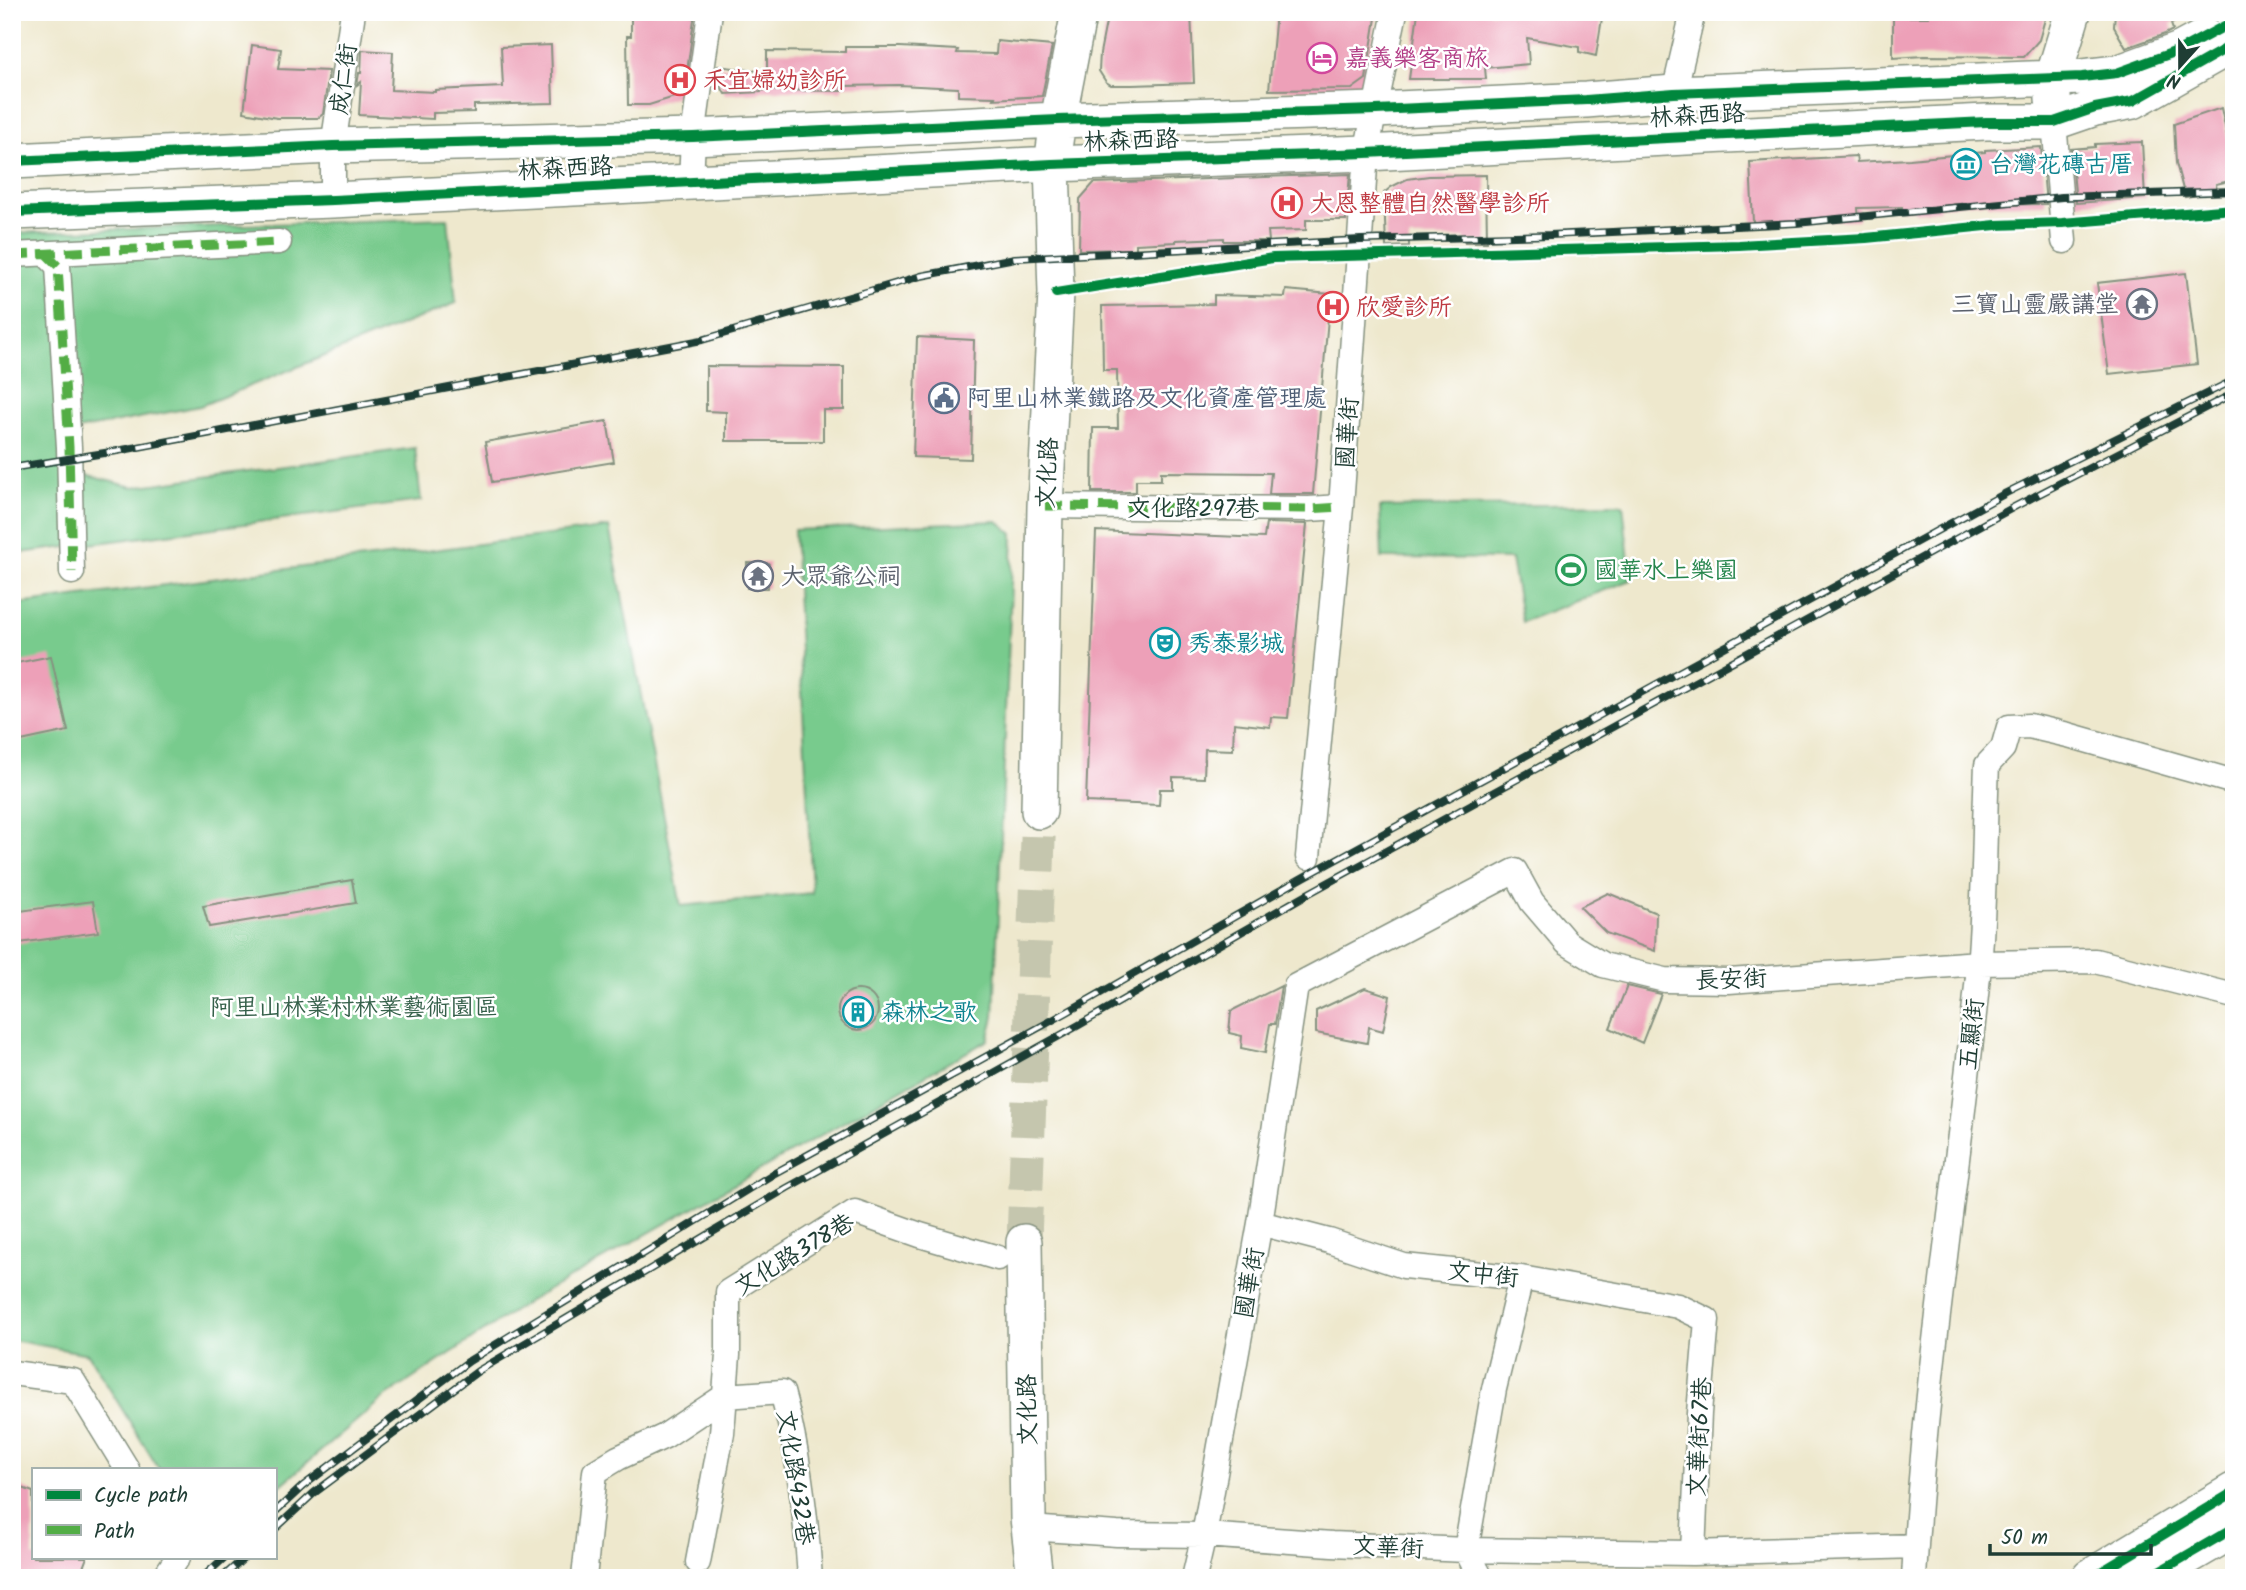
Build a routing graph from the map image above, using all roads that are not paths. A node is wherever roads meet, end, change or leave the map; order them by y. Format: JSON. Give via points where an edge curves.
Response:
{"nodes":[{"id":1,"x":353,"y":12,"type":"edge"},
{"id":2,"x":710,"y":12,"type":"edge"},
{"id":3,"x":1079,"y":12,"type":"edge"},
{"id":4,"x":1395,"y":12,"type":"edge"},
{"id":5,"x":1693,"y":12,"type":"edge"},
{"id":6,"x":2234,"y":21,"type":"edge"},
{"id":7,"x":2068,"y":26,"type":"edge"},
{"id":8,"x":2234,"y":44,"type":"edge"},
{"id":9,"x":2053,"y":78,"type":"junction"},
{"id":10,"x":1674,"y":93,"type":"junction"},
{"id":11,"x":1376,"y":110,"type":"junction"},
{"id":12,"x":1058,"y":120,"type":"junction"},
{"id":13,"x":2054,"y":122,"type":"junction"},
{"id":14,"x":693,"y":137,"type":"junction"},
{"id":15,"x":1679,"y":137,"type":"junction"},
{"id":16,"x":333,"y":146,"type":"junction"},
{"id":17,"x":1366,"y":153,"type":"junction"},
{"id":18,"x":12,"y":161,"type":"edge"},
{"id":19,"x":1052,"y":164,"type":"junction"},
{"id":20,"x":691,"y":183,"type":"junction"},
{"id":21,"x":333,"y":200,"type":"junction"},
{"id":22,"x":12,"y":212,"type":"edge"},
{"id":23,"x":279,"y":242,"type":"dead end"},
{"id":24,"x":2064,"y":242,"type":"dead end"},
{"id":25,"x":45,"y":253,"type":"junction"},
{"id":26,"x":12,"y":254,"type":"edge"},
{"id":27,"x":1045,"y":506,"type":"junction"},
{"id":28,"x":1341,"y":507,"type":"junction"},
{"id":29,"x":72,"y":572,"type":"dead end"},
{"id":30,"x":2234,"y":782,"type":"edge"},
{"id":31,"x":1039,"y":811,"type":"tunnel mouth"},
{"id":32,"x":1308,"y":857,"type":"dead end"},
{"id":33,"x":1979,"y":963,"type":"junction"},
{"id":34,"x":1296,"y":986,"type":"joint"},
{"id":35,"x":2234,"y":996,"type":"edge"},
{"id":36,"x":1260,"y":1223,"type":"junction"},
{"id":37,"x":1011,"y":1250,"type":"joint"},
{"id":38,"x":1521,"y":1278,"type":"junction"},
{"id":39,"x":1707,"y":1320,"type":"joint"},
{"id":40,"x":12,"y":1373,"type":"edge"},
{"id":41,"x":725,"y":1396,"type":"junction"},
{"id":42,"x":126,"y":1468,"type":"edge"},
{"id":43,"x":2234,"y":1492,"type":"edge"},
{"id":44,"x":1029,"y":1528,"type":"junction"},
{"id":45,"x":2234,"y":1528,"type":"edge"},
{"id":46,"x":1205,"y":1535,"type":"junction"},
{"id":47,"x":1916,"y":1546,"type":"junction"},
{"id":48,"x":1466,"y":1550,"type":"junction"},
{"id":49,"x":1693,"y":1553,"type":"junction"},
{"id":50,"x":177,"y":1558,"type":"edge"},
{"id":51,"x":698,"y":1562,"type":"dead end"},
{"id":52,"x":164,"y":1578,"type":"edge"},
{"id":53,"x":584,"y":1578,"type":"edge"},
{"id":54,"x":810,"y":1578,"type":"edge"},
{"id":55,"x":1035,"y":1578,"type":"edge"},
{"id":56,"x":1194,"y":1578,"type":"edge"},
{"id":57,"x":1481,"y":1578,"type":"edge"},
{"id":58,"x":1914,"y":1578,"type":"edge"},
{"id":59,"x":2091,"y":1578,"type":"edge"},
{"id":60,"x":2148,"y":1578,"type":"edge"}],
"edges":[{"from":1,"to":16,"type":"street","name":"成仁街"},
{"from":2,"to":14,"type":"street"},
{"from":3,"to":12,"type":"main road","name":"文化路"},
{"from":4,"to":11,"type":"street","name":"國華街"},
{"from":5,"to":10,"type":"street"},
{"from":6,"to":9,"type":"main road","name":"林森西路","via":[[2180,50],[2117,74]]},
{"from":7,"to":9,"type":"main road"},
{"from":8,"to":13,"type":"main road","name":"林森西路","via":[[2133,101]]},
{"from":9,"to":10,"type":"main road","name":"林森西路"},
{"from":9,"to":13,"type":"main road"},
{"from":10,"to":11,"type":"main road","name":"林森西路"},
{"from":10,"to":15,"type":"street"},
{"from":11,"to":12,"type":"main road","name":"林森西路"},
{"from":11,"to":17,"type":"street","name":"國華街"},
{"from":12,"to":14,"type":"main road","name":"林森西路"},
{"from":12,"to":19,"type":"main road","name":"文化路"},
{"from":13,"to":15,"type":"main road","name":"林森西路"},
{"from":13,"to":24,"type":"street"},
{"from":14,"to":16,"type":"main road","name":"林森西路"},
{"from":14,"to":20,"type":"street"},
{"from":15,"to":17,"type":"main road","name":"林森西路"},
{"from":16,"to":18,"type":"main road","name":"林森西路"},
{"from":16,"to":21,"type":"street"},
{"from":17,"to":19,"type":"main road","name":"林森西路"},
{"from":17,"to":28,"type":"street","name":"國華街"},
{"from":19,"to":20,"type":"main road","name":"林森西路"},
{"from":19,"to":27,"type":"main road","name":"文化路","via":[[1056,293]]},
{"from":20,"to":21,"type":"main road","name":"林森西路"},
{"from":21,"to":22,"type":"main road","name":"林森西路"},
{"from":23,"to":25,"type":"street"},
{"from":25,"to":26,"type":"street"},
{"from":25,"to":29,"type":"street","via":[[58,266]]},
{"from":27,"to":28,"type":"street","name":"文化路297巷"},
{"from":27,"to":31,"type":"main road","name":"文化路"},
{"from":28,"to":32,"type":"street","name":"國華街"},
{"from":30,"to":33,"type":"street","name":"五顯街","via":[[2068,735],[2029,726],[2010,727],[2003,747],[1987,765]]},
{"from":33,"to":34,"type":"street","name":"長安街","via":[[1729,981],[1665,980],[1603,965],[1567,943],[1532,902],[1515,871]]},
{"from":33,"to":35,"type":"street","name":"長安街","via":[[2095,961]]},
{"from":33,"to":47,"type":"street","name":"五顯街","via":[[1929,1380]]},
{"from":34,"to":36,"type":"street","name":"國華街"},
{"from":36,"to":38,"type":"street","name":"文中街","via":[[1404,1266]]},
{"from":36,"to":46,"type":"street","name":"國華街"},
{"from":37,"to":41,"type":"street","name":"文化路378巷","via":[[920,1235],[855,1212],[728,1292]]},
{"from":37,"to":44,"type":"main road","name":"文化路"},
{"from":38,"to":39,"type":"street","name":"文中街","via":[[1678,1306]]},
{"from":38,"to":48,"type":"street","via":[[1493,1389]]},
{"from":39,"to":49,"type":"street","name":"文華街67巷"},
{"from":40,"to":42,"type":"street","via":[[73,1381]]},
{"from":41,"to":51,"type":"street","name":"文化路378巷"},
{"from":41,"to":53,"type":"street","via":[[664,1436],[595,1472]]},
{"from":41,"to":54,"type":"street","name":"文化路432巷","via":[[782,1392],[793,1431]]},
{"from":43,"to":59,"type":"main road"},
{"from":44,"to":46,"type":"street","name":"文華街"},
{"from":44,"to":55,"type":"main road","name":"文化路"},
{"from":45,"to":60,"type":"main road"},
{"from":46,"to":48,"type":"street","name":"文華街"},
{"from":46,"to":56,"type":"street","name":"國華街"},
{"from":47,"to":49,"type":"street","name":"文華街"},
{"from":47,"to":58,"type":"street","name":"五顯街"},
{"from":48,"to":49,"type":"street","name":"文華街"},
{"from":48,"to":57,"type":"street"},
{"from":50,"to":52,"type":"street"}]}
